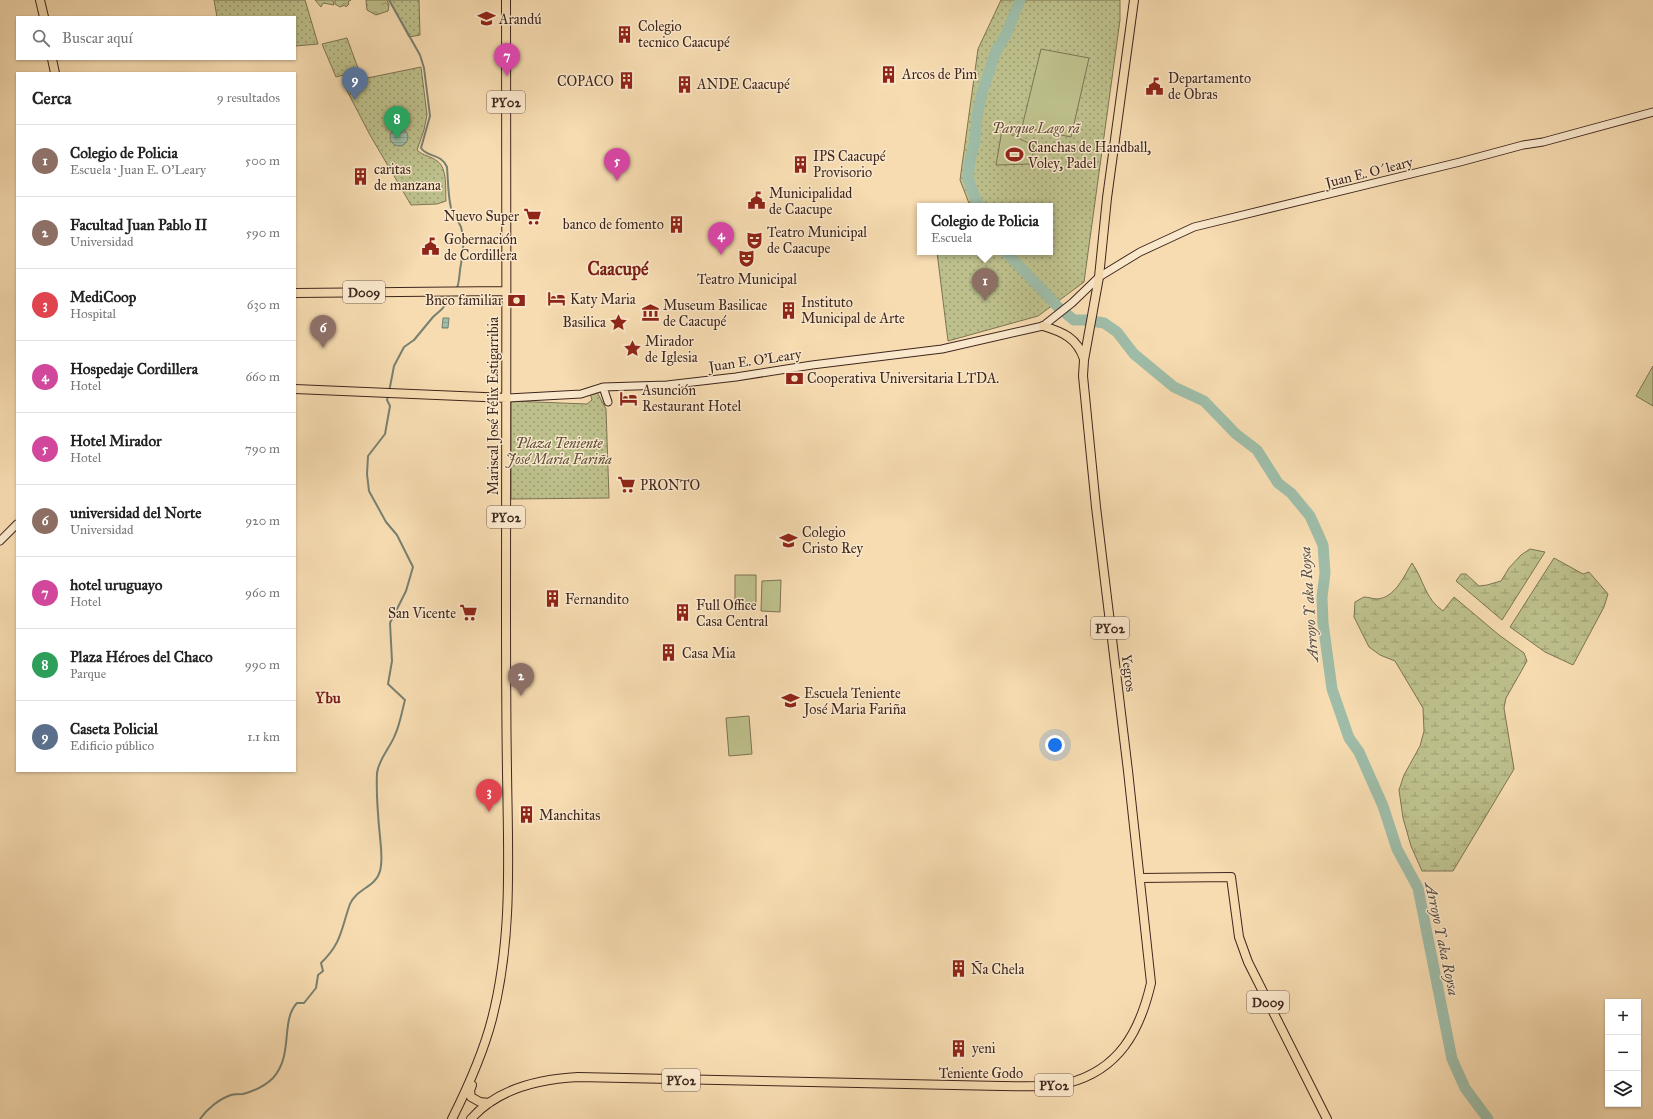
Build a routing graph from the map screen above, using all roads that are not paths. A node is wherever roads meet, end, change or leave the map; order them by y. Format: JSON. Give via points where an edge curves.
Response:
{"nodes":[{"id":1,"x":40,"y":0,"type":"edge"},
{"id":2,"x":506,"y":0,"type":"edge"},
{"id":3,"x":1134,"y":0,"type":"edge"},
{"id":4,"x":44,"y":16,"type":"edge"},
{"id":5,"x":52,"y":60,"type":"edge"},
{"id":6,"x":55,"y":72,"type":"edge"},
{"id":7,"x":1653,"y":112,"type":"edge"},
{"id":8,"x":1099,"y":277,"type":"junction"},
{"id":9,"x":505,"y":291,"type":"junction"},
{"id":10,"x":296,"y":293,"type":"edge"},
{"id":11,"x":1043,"y":326,"type":"junction"},
{"id":12,"x":1084,"y":360,"type":"junction"},
{"id":13,"x":603,"y":387,"type":"junction"},
{"id":14,"x":296,"y":389,"type":"edge"},
{"id":15,"x":507,"y":398,"type":"junction"},
{"id":16,"x":608,"y":402,"type":"dead end"},
{"id":17,"x":16,"y":525,"type":"edge"},
{"id":18,"x":0,"y":541,"type":"edge"},
{"id":19,"x":1140,"y":878,"type":"junction"},
{"id":20,"x":1151,"y":983,"type":"joint"},
{"id":21,"x":477,"y":1065,"type":"junction"},
{"id":22,"x":489,"y":1103,"type":"junction"},
{"id":23,"x":452,"y":1119,"type":"edge"},
{"id":24,"x":471,"y":1119,"type":"edge"},
{"id":25,"x":1327,"y":1119,"type":"edge"}],
"edges":[{"from":1,"to":4,"type":"main road"},
{"from":2,"to":9,"type":"main road","name":"Mariscal José Félix Estigarribia","number":"PY02"},
{"from":3,"to":8,"type":"main road","number":"PY02"},
{"from":5,"to":6,"type":"main road"},
{"from":7,"to":8,"type":"street","name":"Juan E. O´leary","via":[[1543,142],[1194,227],[1140,252]]},
{"from":8,"to":11,"type":"street","name":"Juan E. O'Leary"},
{"from":8,"to":12,"type":"main road","name":"Yegros","number":"PY02"},
{"from":9,"to":10,"type":"main road","number":"D009"},
{"from":9,"to":15,"type":"main road","name":"Mariscal José Félix Estigarribia","number":"PY02"},
{"from":11,"to":12,"type":"main road","via":[[1059,331],[1076,343]]},
{"from":11,"to":13,"type":"street","name":"Juan E. O'Leary","via":[[942,349],[667,385]]},
{"from":12,"to":19,"type":"main road","name":"Yegros","number":"PY02","via":[[1087,425]]},
{"from":13,"to":15,"type":"street","name":"Juan E. O'Leary","via":[[581,394]]},
{"from":13,"to":16,"type":"street"},
{"from":14,"to":15,"type":"main road","name":"Juan E. O'Leary"},
{"from":15,"to":21,"type":"main road","name":"Mariscal José Félix Estigarribia","number":"PY02","via":[[506,636],[509,867],[504,956],[491,1022]]},
{"from":17,"to":18,"type":"street"},
{"from":19,"to":20,"type":"main road","name":"Yegros","number":"PY02"},
{"from":19,"to":25,"type":"main road","number":"D009","via":[[1231,877],[1239,937],[1248,962]]},
{"from":20,"to":22,"type":"main road","name":"Teniente Godo","number":"PY02","via":[[1138,1024],[1120,1053],[1096,1072],[1067,1083],[1002,1086],[578,1077],[543,1080],[524,1085]]},
{"from":21,"to":22,"type":"main road","via":[[470,1094],[475,1100]]},
{"from":21,"to":23,"type":"main road","number":"PY02"},
{"from":22,"to":24,"type":"main road","number":"PY02"}]}
